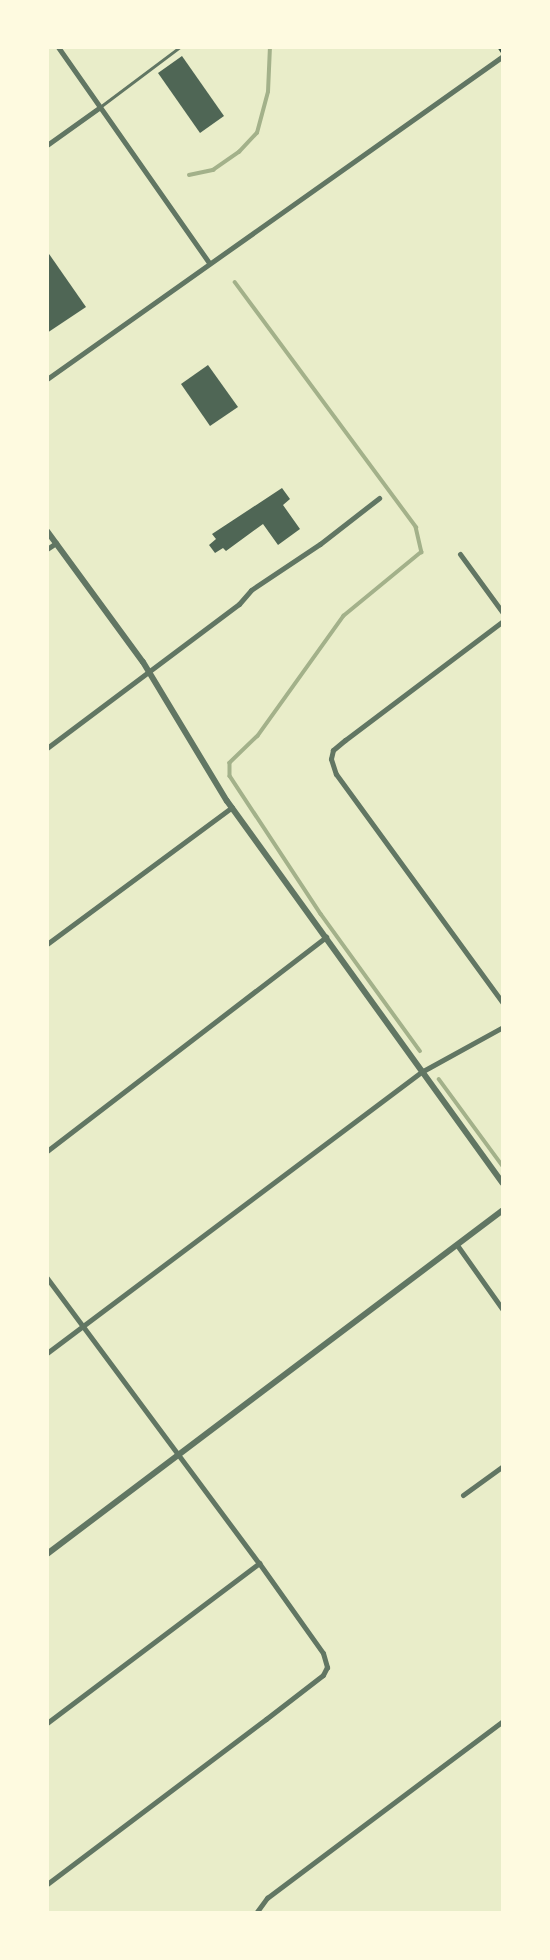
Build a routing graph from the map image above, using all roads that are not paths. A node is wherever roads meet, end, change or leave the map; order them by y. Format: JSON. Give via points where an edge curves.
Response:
{"nodes":[{"id":1,"x":58,"y":47,"type":"edge"},
{"id":2,"x":180,"y":47,"type":"edge"},
{"id":3,"x":503,"y":56,"type":"edge"},
{"id":4,"x":100,"y":107,"type":"junction"},
{"id":5,"x":47,"y":145,"type":"edge"},
{"id":6,"x":209,"y":263,"type":"junction"},
{"id":7,"x":47,"y":379,"type":"edge"},
{"id":8,"x":379,"y":498,"type":"dead end"},
{"id":9,"x":47,"y":531,"type":"edge"},
{"id":10,"x":56,"y":542,"type":"junction"},
{"id":11,"x":47,"y":549,"type":"edge"},
{"id":12,"x":460,"y":554,"type":"dead end"},
{"id":13,"x":503,"y":612,"type":"edge"},
{"id":14,"x":503,"y":621,"type":"edge"},
{"id":15,"x":149,"y":672,"type":"junction"},
{"id":16,"x":47,"y":747,"type":"edge"},
{"id":17,"x":232,"y":807,"type":"junction"},
{"id":18,"x":326,"y":937,"type":"junction"},
{"id":19,"x":47,"y":944,"type":"edge"},
{"id":20,"x":503,"y":1003,"type":"edge"},
{"id":21,"x":503,"y":1027,"type":"edge"},
{"id":22,"x":423,"y":1071,"type":"junction"},
{"id":23,"x":47,"y":1151,"type":"edge"},
{"id":24,"x":503,"y":1183,"type":"edge"},
{"id":25,"x":503,"y":1210,"type":"edge"},
{"id":26,"x":457,"y":1245,"type":"junction"},
{"id":27,"x":47,"y":1278,"type":"edge"},
{"id":28,"x":503,"y":1310,"type":"edge"},
{"id":29,"x":83,"y":1326,"type":"junction"},
{"id":30,"x":47,"y":1353,"type":"edge"},
{"id":31,"x":179,"y":1455,"type":"junction"},
{"id":32,"x":503,"y":1466,"type":"edge"},
{"id":33,"x":463,"y":1495,"type":"dead end"},
{"id":34,"x":47,"y":1554,"type":"edge"},
{"id":35,"x":259,"y":1563,"type":"junction"},
{"id":36,"x":503,"y":1721,"type":"edge"},
{"id":37,"x":47,"y":1723,"type":"edge"},
{"id":38,"x":47,"y":1884,"type":"edge"},
{"id":39,"x":256,"y":1913,"type":"edge"}],
"edges":[{"from":1,"to":4,"type":"street"},
{"from":2,"to":4,"type":"lane"},
{"from":3,"to":6,"type":"street"},
{"from":4,"to":5,"type":"street"},
{"from":4,"to":6,"type":"street"},
{"from":6,"to":7,"type":"street"},
{"from":8,"to":15,"type":"street","via":[[251,590]]},
{"from":9,"to":10,"type":"street"},
{"from":10,"to":11,"type":"street"},
{"from":10,"to":15,"type":"street"},
{"from":12,"to":13,"type":"street"},
{"from":14,"to":20,"type":"street","via":[[345,740],[333,751],[331,760],[336,774]]},
{"from":15,"to":16,"type":"street"},
{"from":15,"to":17,"type":"street"},
{"from":17,"to":18,"type":"street"},
{"from":17,"to":19,"type":"street"},
{"from":18,"to":22,"type":"street"},
{"from":18,"to":23,"type":"street"},
{"from":21,"to":22,"type":"street"},
{"from":22,"to":24,"type":"street"},
{"from":22,"to":29,"type":"street"},
{"from":25,"to":26,"type":"street"},
{"from":26,"to":28,"type":"street"},
{"from":26,"to":31,"type":"street"},
{"from":27,"to":29,"type":"street"},
{"from":29,"to":30,"type":"street"},
{"from":29,"to":31,"type":"street"},
{"from":31,"to":34,"type":"street"},
{"from":31,"to":35,"type":"street"},
{"from":32,"to":33,"type":"street"},
{"from":35,"to":37,"type":"street"},
{"from":35,"to":38,"type":"street","via":[[323,1653],[327,1667],[323,1675]]},
{"from":36,"to":39,"type":"street","via":[[267,1898]]}]}
